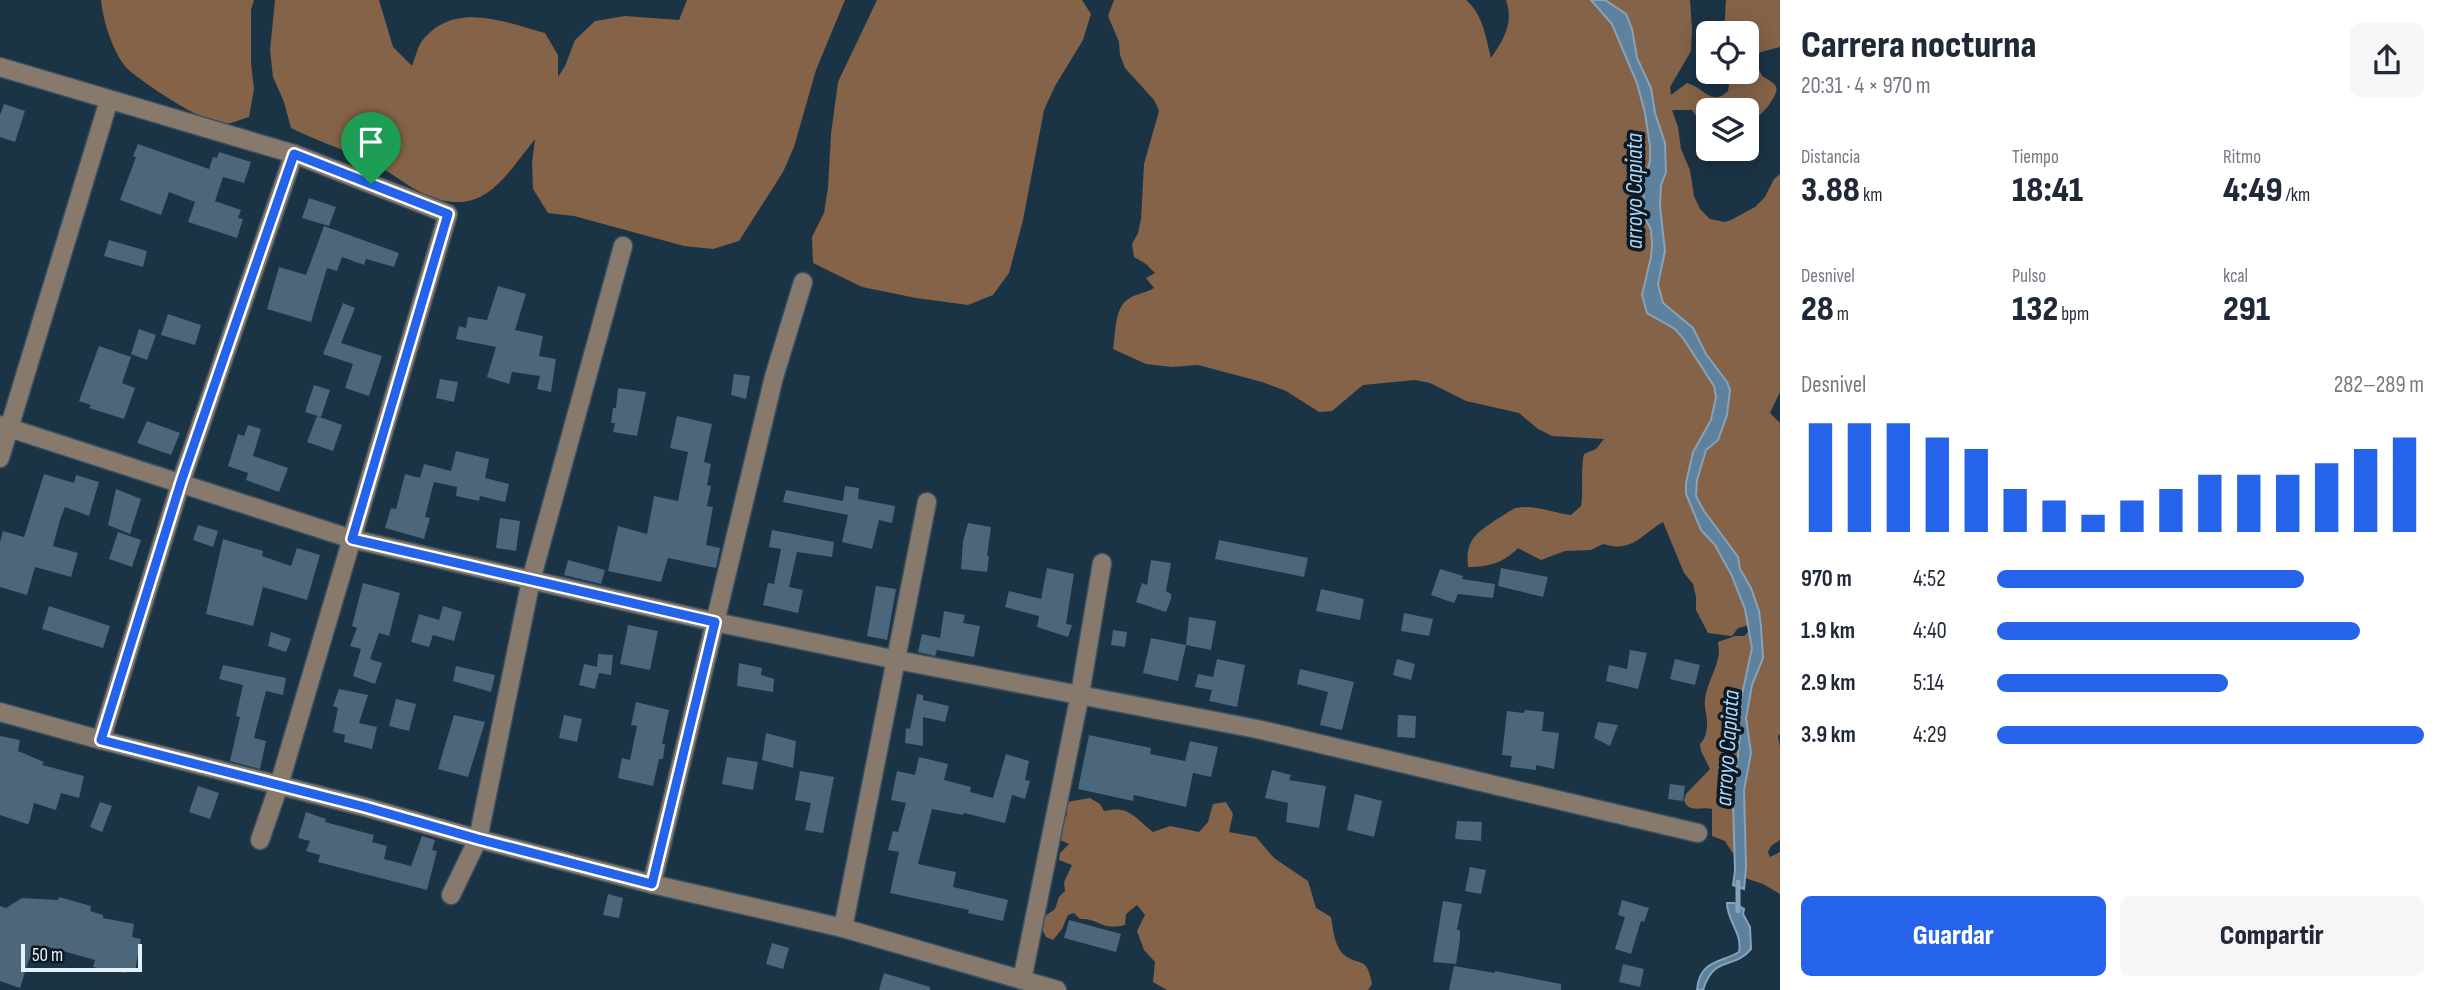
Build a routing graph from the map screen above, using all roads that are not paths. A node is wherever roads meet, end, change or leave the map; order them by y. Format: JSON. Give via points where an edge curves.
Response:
{"nodes":[{"id":1,"x":0,"y":67,"type":"edge"},
{"id":2,"x":109,"y":100,"type":"junction"},
{"id":3,"x":294,"y":154,"type":"junction"},
{"id":4,"x":622,"y":246,"type":"dead end"},
{"id":5,"x":803,"y":282,"type":"dead end"},
{"id":6,"x":5,"y":426,"type":"edge"},
{"id":7,"x":0,"y":458,"type":"edge"},
{"id":8,"x":181,"y":482,"type":"junction"},
{"id":9,"x":927,"y":502,"type":"dead end"},
{"id":10,"x":352,"y":539,"type":"junction"},
{"id":11,"x":1102,"y":563,"type":"dead end"},
{"id":12,"x":531,"y":580,"type":"junction"},
{"id":13,"x":715,"y":622,"type":"junction"},
{"id":14,"x":897,"y":660,"type":"junction"},
{"id":15,"x":1080,"y":694,"type":"junction"},
{"id":16,"x":0,"y":712,"type":"edge"},
{"id":17,"x":101,"y":740,"type":"junction"},
{"id":18,"x":279,"y":785,"type":"junction"},
{"id":19,"x":1698,"y":833,"type":"dead end"},
{"id":20,"x":478,"y":839,"type":"junction"},
{"id":21,"x":260,"y":840,"type":"dead end"},
{"id":22,"x":652,"y":884,"type":"junction"},
{"id":23,"x":451,"y":895,"type":"dead end"},
{"id":24,"x":844,"y":928,"type":"junction"},
{"id":25,"x":1022,"y":980,"type":"junction"},
{"id":26,"x":1057,"y":990,"type":"edge"}],
"edges":[{"from":1,"to":2,"type":"street"},
{"from":2,"to":3,"type":"street"},
{"from":2,"to":6,"type":"street"},
{"from":3,"to":8,"type":"street"},
{"from":3,"to":10,"type":"street","via":[[448,214]]},
{"from":4,"to":12,"type":"street"},
{"from":5,"to":13,"type":"street","via":[[774,377]]},
{"from":6,"to":7,"type":"street"},
{"from":6,"to":8,"type":"street"},
{"from":8,"to":10,"type":"street"},
{"from":8,"to":17,"type":"street"},
{"from":9,"to":14,"type":"street"},
{"from":10,"to":12,"type":"street"},
{"from":10,"to":18,"type":"street"},
{"from":11,"to":15,"type":"street"},
{"from":12,"to":13,"type":"street"},
{"from":12,"to":20,"type":"street"},
{"from":13,"to":14,"type":"street"},
{"from":13,"to":22,"type":"street"},
{"from":14,"to":15,"type":"street"},
{"from":14,"to":24,"type":"street"},
{"from":15,"to":19,"type":"street","via":[[1257,729]]},
{"from":15,"to":25,"type":"street"},
{"from":16,"to":17,"type":"street"},
{"from":17,"to":18,"type":"street"},
{"from":18,"to":20,"type":"street"},
{"from":18,"to":21,"type":"street"},
{"from":20,"to":22,"type":"street"},
{"from":20,"to":23,"type":"street"},
{"from":22,"to":24,"type":"street"},
{"from":24,"to":25,"type":"street"},
{"from":25,"to":26,"type":"street"}]}
